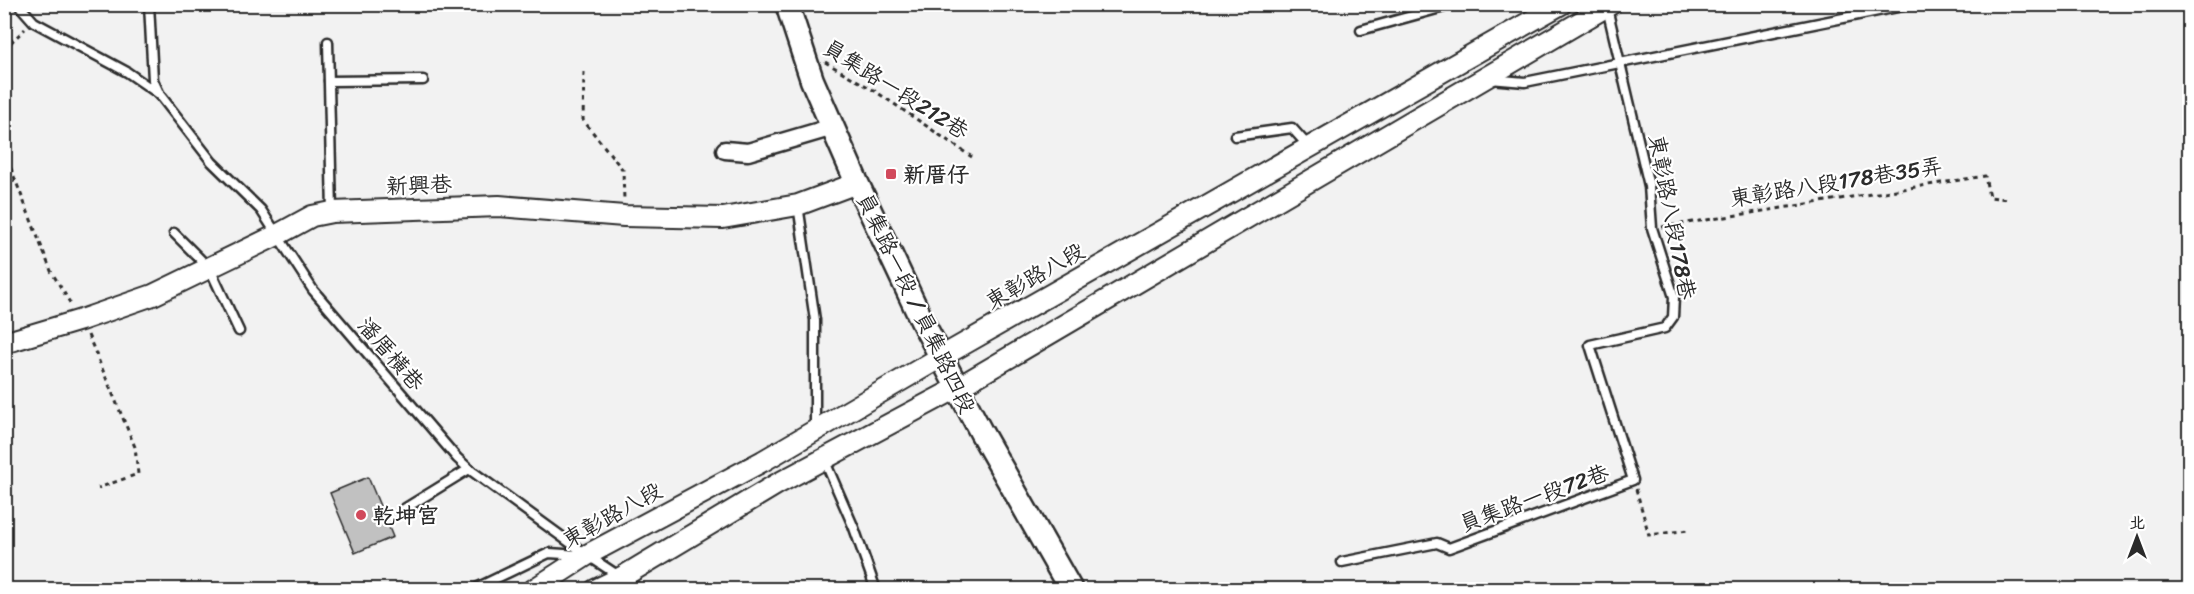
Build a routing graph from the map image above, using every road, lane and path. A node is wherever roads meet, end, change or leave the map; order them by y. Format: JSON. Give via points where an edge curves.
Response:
{"nodes":[{"id":1,"x":18,"y":4,"type":"edge"},
{"id":2,"x":149,"y":4,"type":"edge"},
{"id":3,"x":787,"y":4,"type":"edge"},
{"id":4,"x":1455,"y":4,"type":"edge"},
{"id":5,"x":1561,"y":4,"type":"edge"},
{"id":6,"x":1913,"y":4,"type":"edge"},
{"id":7,"x":1608,"y":5,"type":"edge"},
{"id":8,"x":34,"y":22,"type":"junction"},
{"id":9,"x":1361,"y":30,"type":"dead end"},
{"id":10,"x":328,"y":42,"type":"dead end"},
{"id":11,"x":4,"y":48,"type":"edge"},
{"id":12,"x":802,"y":49,"type":"junction"},
{"id":13,"x":1621,"y":64,"type":"junction"},
{"id":14,"x":584,"y":72,"type":"dead end"},
{"id":15,"x":1484,"y":78,"type":"junction"},
{"id":16,"x":423,"y":80,"type":"dead end"},
{"id":17,"x":329,"y":81,"type":"junction"},
{"id":18,"x":160,"y":95,"type":"junction"},
{"id":19,"x":833,"y":127,"type":"junction"},
{"id":20,"x":1235,"y":136,"type":"dead end"},
{"id":21,"x":1310,"y":147,"type":"junction"},
{"id":22,"x":725,"y":150,"type":"dead end"},
{"id":23,"x":4,"y":151,"type":"edge"},
{"id":24,"x":972,"y":157,"type":"dead end"},
{"id":25,"x":4,"y":180,"type":"edge"},
{"id":26,"x":15,"y":181,"type":"junction"},
{"id":27,"x":857,"y":183,"type":"junction"},
{"id":28,"x":2007,"y":199,"type":"dead end"},
{"id":29,"x":798,"y":205,"type":"junction"},
{"id":30,"x":332,"y":212,"type":"junction"},
{"id":31,"x":624,"y":216,"type":"junction"},
{"id":32,"x":1652,"y":228,"type":"junction"},
{"id":33,"x":174,"y":233,"type":"dead end"},
{"id":34,"x":277,"y":235,"type":"junction"},
{"id":35,"x":210,"y":268,"type":"junction"},
{"id":36,"x":81,"y":320,"type":"junction"},
{"id":37,"x":239,"y":332,"type":"dead end"},
{"id":38,"x":4,"y":343,"type":"edge"},
{"id":39,"x":941,"y":357,"type":"junction"},
{"id":40,"x":957,"y":388,"type":"junction"},
{"id":41,"x":815,"y":429,"type":"junction"},
{"id":42,"x":824,"y":459,"type":"junction"},
{"id":43,"x":469,"y":469,"type":"junction"},
{"id":44,"x":1633,"y":480,"type":"junction"},
{"id":45,"x":98,"y":488,"type":"dead end"},
{"id":46,"x":404,"y":509,"type":"dead end"},
{"id":47,"x":1689,"y":530,"type":"dead end"},
{"id":48,"x":587,"y":555,"type":"junction"},
{"id":49,"x":1342,"y":562,"type":"dead end"},
{"id":50,"x":617,"y":583,"type":"edge"},
{"id":51,"x":472,"y":590,"type":"edge"},
{"id":52,"x":533,"y":590,"type":"edge"},
{"id":53,"x":595,"y":590,"type":"edge"},
{"id":54,"x":640,"y":590,"type":"edge"},
{"id":55,"x":876,"y":590,"type":"edge"},
{"id":56,"x":1071,"y":590,"type":"edge"}],
"edges":[{"from":1,"to":8,"type":"lane","name":"潘厝橫巷"},
{"from":2,"to":18,"type":"lane","name":"潘厝橫巷","via":[[153,80]]},
{"from":3,"to":12,"type":"main road","name":"員集路一段 / 員集路四段"},
{"from":4,"to":9,"type":"lane"},
{"from":5,"to":21,"type":"street","name":"東彰路八段"},
{"from":6,"to":13,"type":"lane"},
{"from":7,"to":13,"type":"lane","name":"東彰路八段178巷"},
{"from":7,"to":15,"type":"street"},
{"from":8,"to":11,"type":"path"},
{"from":8,"to":18,"type":"lane","name":"潘厝橫巷","via":[[127,72]]},
{"from":10,"to":17,"type":"lane"},
{"from":12,"to":19,"type":"main road","name":"員集路一段 / 員集路四段"},
{"from":12,"to":24,"type":"path","name":"員集路一段212巷","via":[[875,91]]},
{"from":13,"to":15,"type":"lane","via":[[1525,82]]},
{"from":13,"to":32,"type":"lane","name":"東彰路八段178巷","via":[[1650,186]]},
{"from":14,"to":31,"type":"path","via":[[583,120],[622,170]]},
{"from":15,"to":40,"type":"street"},
{"from":16,"to":17,"type":"lane"},
{"from":17,"to":30,"type":"lane"},
{"from":18,"to":34,"type":"lane","name":"潘厝橫巷","via":[[212,162],[261,210]]},
{"from":19,"to":22,"type":"street","via":[[748,152]]},
{"from":19,"to":27,"type":"main road","name":"員集路一段 / 員集路四段"},
{"from":20,"to":21,"type":"lane","via":[[1292,128]]},
{"from":21,"to":39,"type":"street","name":"東彰路八段"},
{"from":23,"to":26,"type":"path"},
{"from":25,"to":26,"type":"path"},
{"from":26,"to":36,"type":"path","via":[[51,271]]},
{"from":27,"to":29,"type":"street","name":"新興巷"},
{"from":27,"to":39,"type":"main road","name":"員集路一段 / 員集路四段"},
{"from":28,"to":32,"type":"path","name":"東彰路八段178巷35弄","via":[[1989,197],[1984,176]]},
{"from":29,"to":31,"type":"street","name":"新興巷","via":[[723,218]]},
{"from":29,"to":41,"type":"lane","via":[[815,320]]},
{"from":30,"to":31,"type":"street","name":"新興巷","via":[[499,206]]},
{"from":30,"to":34,"type":"street","name":"新興巷","via":[[312,216]]},
{"from":32,"to":44,"type":"lane","name":"東彰路八段178巷","via":[[1674,297],[1673,317],[1665,328],[1590,345]]},
{"from":33,"to":35,"type":"lane"},
{"from":34,"to":35,"type":"street","name":"新興巷"},
{"from":34,"to":43,"type":"lane","name":"潘厝橫巷","via":[[313,290]]},
{"from":35,"to":36,"type":"street","name":"新興巷","via":[[153,296]]},
{"from":35,"to":37,"type":"lane"},
{"from":36,"to":38,"type":"street","name":"新興巷"},
{"from":36,"to":45,"type":"path","via":[[135,447],[138,474]]},
{"from":39,"to":40,"type":"main road","name":"員集路一段 / 員集路四段"},
{"from":39,"to":41,"type":"street","name":"東彰路八段"},
{"from":40,"to":42,"type":"street"},
{"from":40,"to":56,"type":"main road","name":"員集路一段 / 員集路四段"},
{"from":41,"to":48,"type":"street","name":"東彰路八段"},
{"from":42,"to":50,"type":"street"},
{"from":42,"to":55,"type":"lane"},
{"from":43,"to":46,"type":"lane"},
{"from":43,"to":48,"type":"lane","name":"潘厝橫巷"},
{"from":44,"to":47,"type":"path","via":[[1649,536]]},
{"from":44,"to":49,"type":"lane","name":"員集路一段72巷","via":[[1449,548],[1437,543]]},
{"from":48,"to":50,"type":"lane","name":"潘厝橫巷"},
{"from":48,"to":51,"type":"lane","via":[[549,553]]},
{"from":48,"to":52,"type":"street","name":"東彰路八段"},
{"from":50,"to":53,"type":"street"},
{"from":50,"to":54,"type":"lane","name":"潘厝橫巷"}]}
